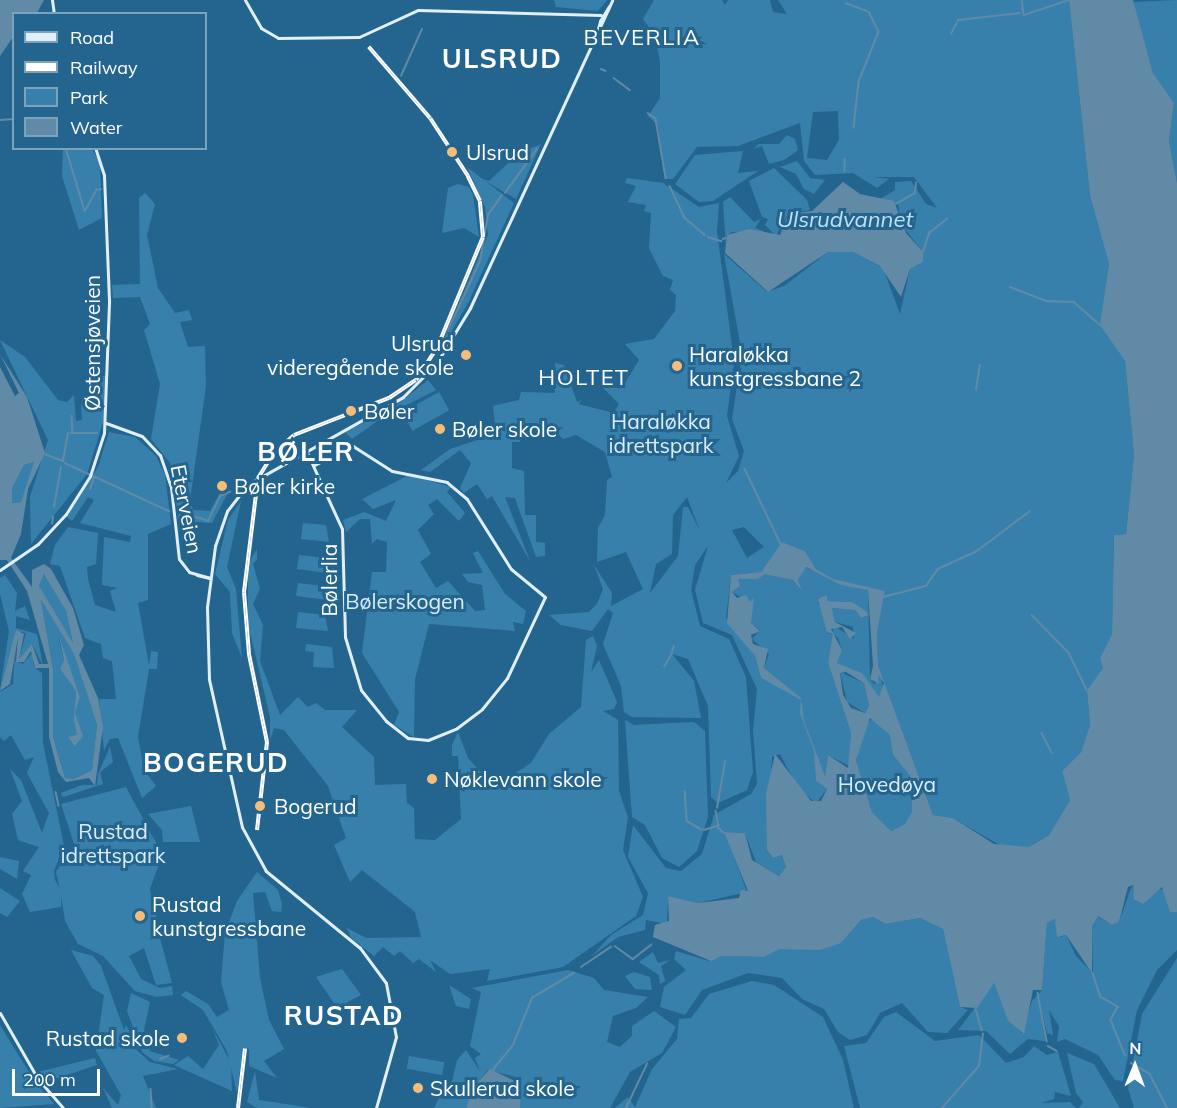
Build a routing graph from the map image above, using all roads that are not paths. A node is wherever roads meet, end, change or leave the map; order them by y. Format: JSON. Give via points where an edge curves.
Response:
{"nodes":[{"id":1,"x":247,"y":1,"type":"edge"},
{"id":2,"x":612,"y":2,"type":"edge"},
{"id":3,"x":600,"y":17,"type":"junction"},
{"id":4,"x":608,"y":17,"type":"junction"},
{"id":5,"x":606,"y":22,"type":"junction"},
{"id":6,"x":596,"y":36,"type":"junction"},
{"id":7,"x":96,"y":150,"type":"edge"},
{"id":8,"x":106,"y":424,"type":"junction"},
{"id":9,"x":305,"y":448,"type":"junction"},
{"id":10,"x":314,"y":465,"type":"junction"},
{"id":11,"x":0,"y":570,"type":"edge"},
{"id":12,"x":210,"y":578,"type":"junction"},
{"id":13,"x":0,"y":1013,"type":"edge"},
{"id":14,"x":63,"y":1108,"type":"edge"},
{"id":15,"x":376,"y":1108,"type":"edge"}],
"edges":[{"from":1,"to":3,"type":"main road","via":[[261,28],[278,38],[353,38],[402,13],[422,9]]},
{"from":2,"to":3,"type":"main road"},
{"from":2,"to":4,"type":"main road"},
{"from":3,"to":4,"type":"main road"},
{"from":3,"to":5,"type":"main road"},
{"from":3,"to":6,"type":"main road"},
{"from":4,"to":5,"type":"main road"},
{"from":5,"to":6,"type":"main road"},
{"from":6,"to":9,"type":"main road","via":[[448,346],[409,393]]},
{"from":7,"to":8,"type":"main road","name":"Østensjøveien","via":[[104,175],[108,269]]},
{"from":8,"to":11,"type":"main road","name":"Østensjøveien","via":[[90,475],[61,521],[27,553]]},
{"from":8,"to":12,"type":"main road","name":"Eterveien","via":[[142,436],[160,455],[173,511],[178,559],[195,575]]},
{"from":9,"to":10,"type":"main road","name":"Bølerlia"},
{"from":9,"to":12,"type":"main road","via":[[233,501],[217,539]]},
{"from":10,"to":10,"type":"main road","name":"Bølerlia","via":[[349,447],[394,472],[426,474],[453,485],[511,569],[545,597],[507,678],[482,710],[432,739],[403,736],[373,708],[353,673],[344,629],[345,538]]},
{"from":12,"to":15,"type":"main road","via":[[212,697],[248,843],[271,876],[368,956],[391,995],[395,1048]]},
{"from":13,"to":14,"type":"main road","via":[[38,1079]]}]}
